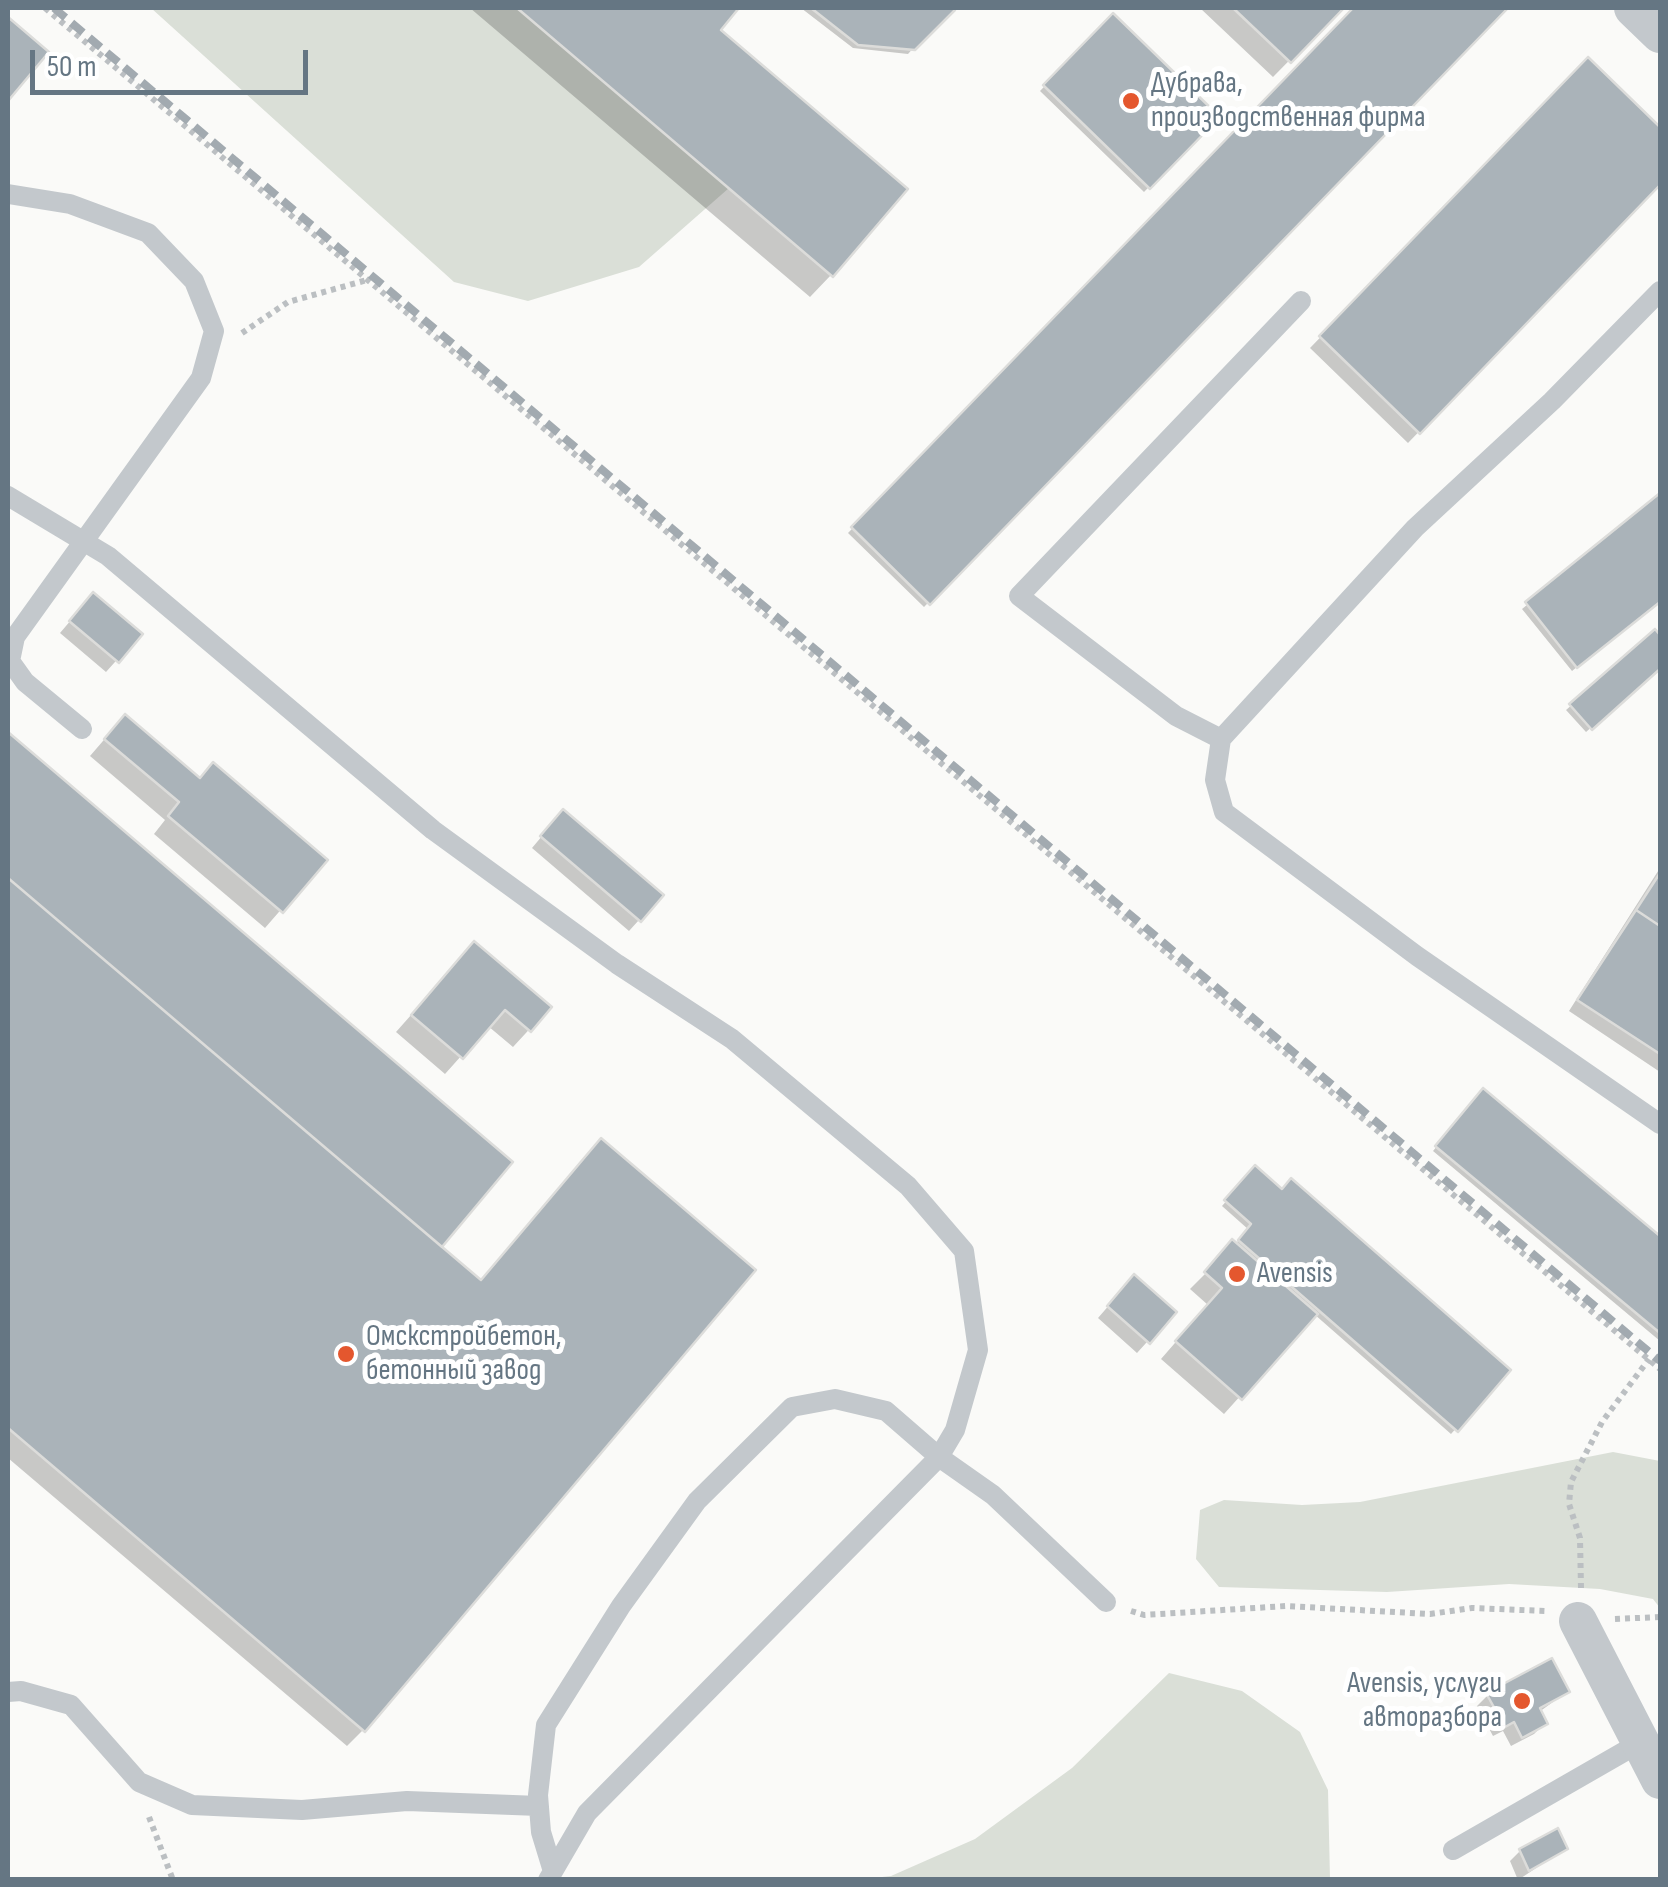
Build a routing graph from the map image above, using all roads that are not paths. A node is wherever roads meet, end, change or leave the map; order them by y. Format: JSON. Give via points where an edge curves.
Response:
{"nodes":[{"id":1,"x":1633,"y":8,"type":"edge"},
{"id":2,"x":1660,"y":34,"type":"edge"},
{"id":3,"x":8,"y":194,"type":"edge"},
{"id":4,"x":1660,"y":291,"type":"edge"},
{"id":5,"x":1301,"y":301,"type":"dead end"},
{"id":6,"x":8,"y":496,"type":"edge"},
{"id":7,"x":86,"y":543,"type":"junction"},
{"id":8,"x":82,"y":730,"type":"dead end"},
{"id":9,"x":1221,"y":739,"type":"junction"},
{"id":10,"x":1660,"y":1124,"type":"edge"},
{"id":11,"x":939,"y":1457,"type":"junction"},
{"id":12,"x":1106,"y":1602,"type":"road end"},
{"id":13,"x":1578,"y":1621,"type":"road end"},
{"id":14,"x":8,"y":1692,"type":"edge"},
{"id":15,"x":1641,"y":1742,"type":"junction"},
{"id":16,"x":1660,"y":1780,"type":"edge"},
{"id":17,"x":539,"y":1806,"type":"junction"},
{"id":18,"x":1454,"y":1850,"type":"dead end"},
{"id":19,"x":550,"y":1874,"type":"edge"}],
"edges":[{"from":1,"to":2,"type":"street"},
{"from":3,"to":7,"type":"lane","via":[[70,204],[148,233],[194,281],[214,331],[202,378]]},
{"from":4,"to":9,"type":"lane","via":[[1415,528]]},
{"from":5,"to":9,"type":"lane","via":[[1019,596],[1176,716]]},
{"from":6,"to":7,"type":"lane"},
{"from":7,"to":8,"type":"lane","via":[[14,637],[10,661]]},
{"from":7,"to":11,"type":"lane","via":[[433,830],[732,1039],[908,1186],[964,1251],[978,1350],[955,1430]]},
{"from":9,"to":10,"type":"lane","via":[[1215,780],[1224,812]]},
{"from":11,"to":12,"type":"lane","via":[[994,1495]]},
{"from":11,"to":17,"type":"lane","via":[[886,1411],[836,1399],[792,1407],[697,1501],[621,1606],[546,1726]]},
{"from":11,"to":19,"type":"lane","via":[[587,1813]]},
{"from":13,"to":15,"type":"street"},
{"from":14,"to":17,"type":"lane","via":[[71,1705],[139,1782],[192,1805]]},
{"from":15,"to":16,"type":"street"},
{"from":15,"to":18,"type":"lane"},
{"from":17,"to":19,"type":"lane"}]}
